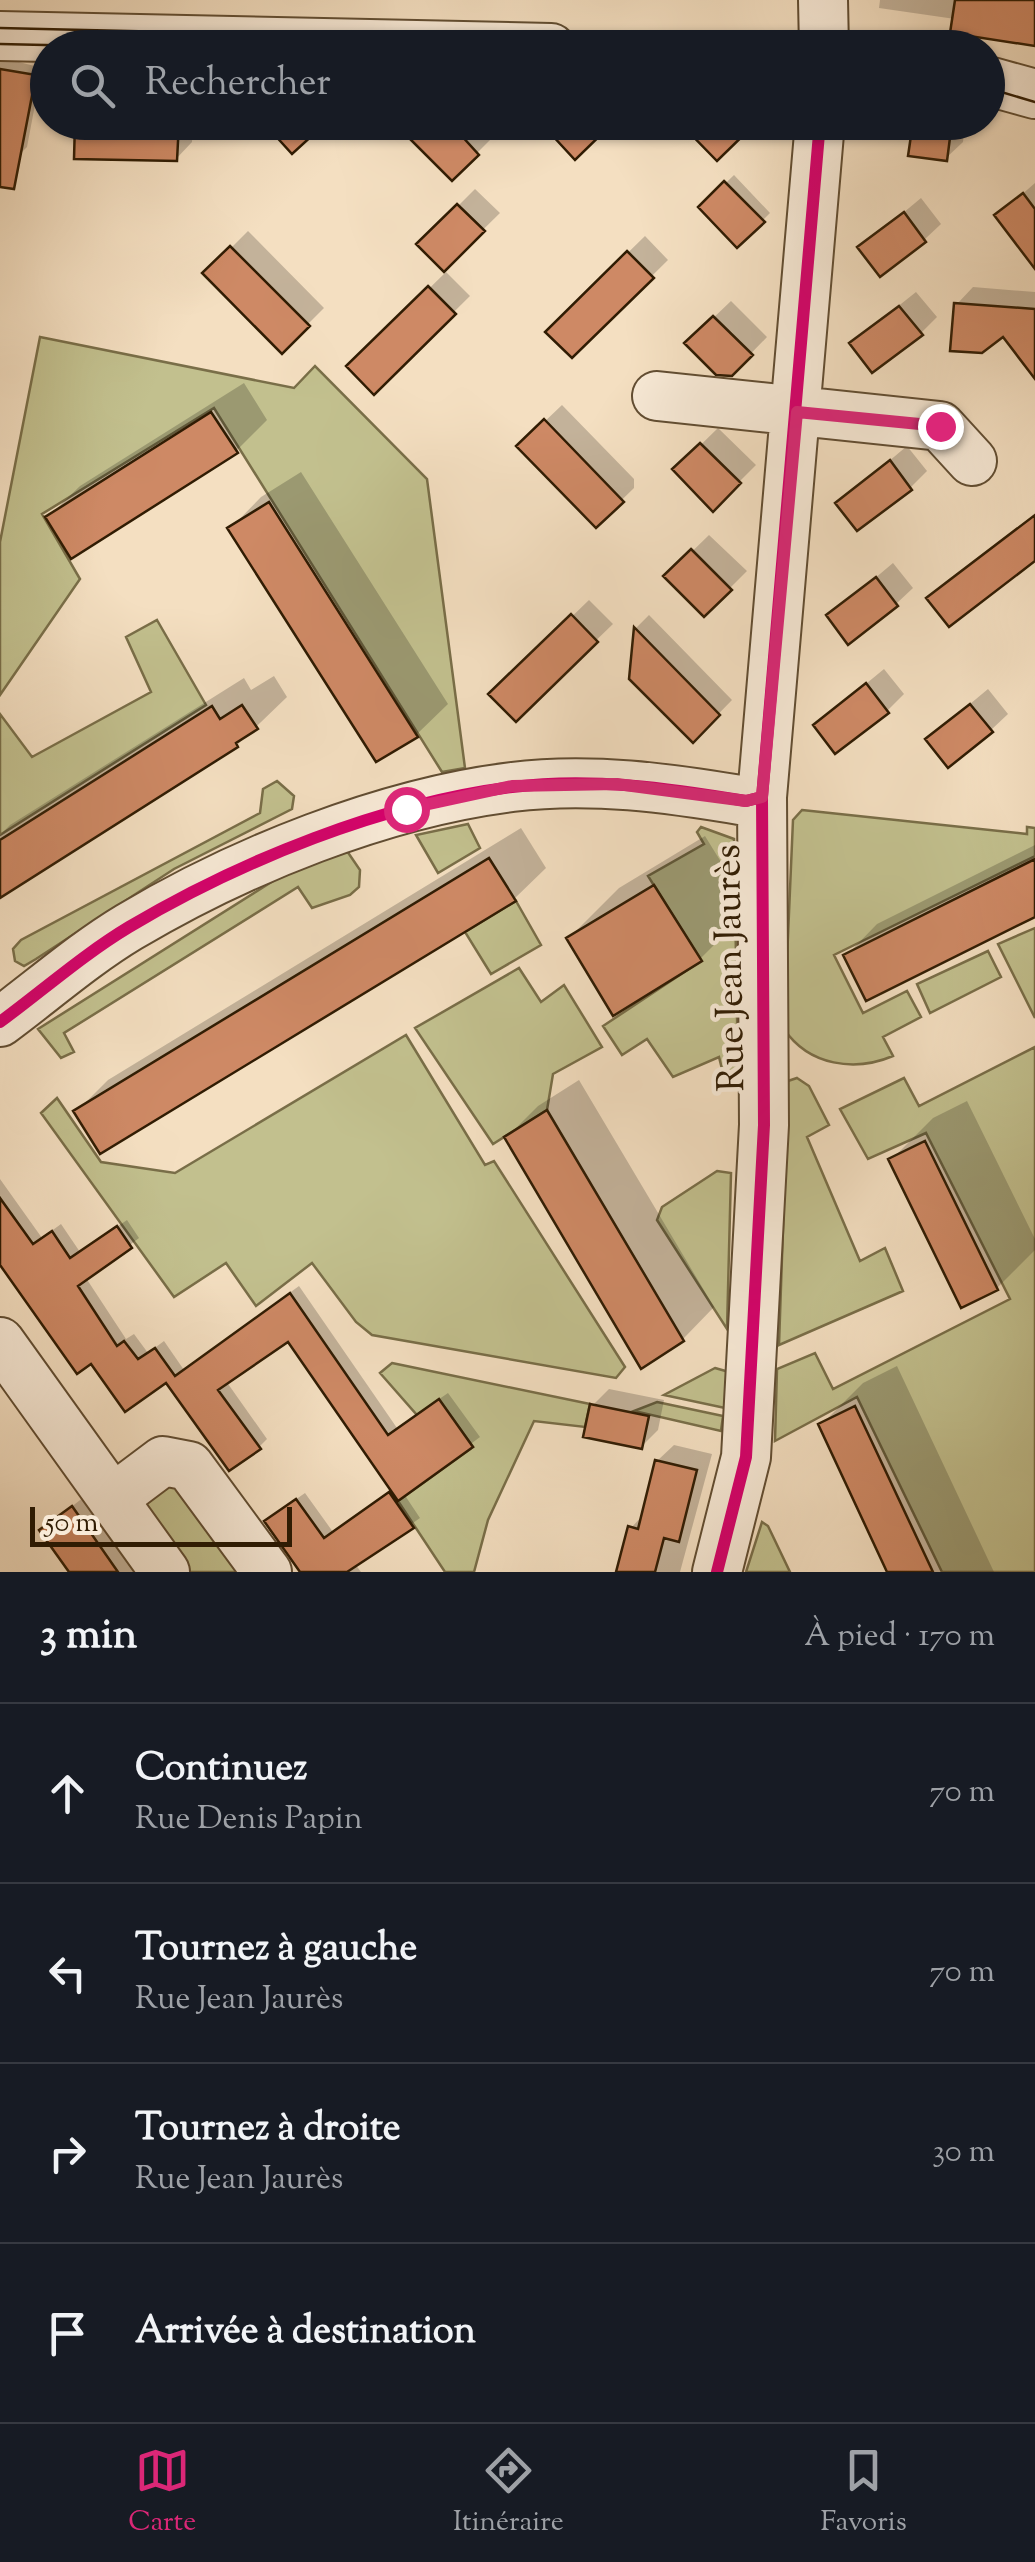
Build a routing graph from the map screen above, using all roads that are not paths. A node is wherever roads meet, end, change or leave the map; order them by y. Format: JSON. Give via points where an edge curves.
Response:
{"nodes":[{"id":1,"x":823,"y":0,"type":"edge"},
{"id":2,"x":824,"y":30,"type":"edge"},
{"id":3,"x":0,"y":36,"type":"edge"},
{"id":4,"x":30,"y":37,"type":"edge"},
{"id":5,"x":1005,"y":86,"type":"edge"},
{"id":6,"x":1035,"y":94,"type":"edge"},
{"id":7,"x":819,"y":140,"type":"edge"},
{"id":8,"x":657,"y":396,"type":"dead end"},
{"id":9,"x":797,"y":412,"type":"junction"},
{"id":10,"x":972,"y":462,"type":"dead end"},
{"id":11,"x":762,"y":797,"type":"junction"},
{"id":12,"x":0,"y":1022,"type":"edge"},
{"id":13,"x":0,"y":1342,"type":"edge"},
{"id":14,"x":114,"y":1497,"type":"junction"},
{"id":15,"x":165,"y":1572,"type":"edge"},
{"id":16,"x":267,"y":1572,"type":"edge"},
{"id":17,"x":717,"y":1572,"type":"edge"}],
"edges":[{"from":1,"to":2,"type":"street"},
{"from":3,"to":4,"type":"street"},
{"from":5,"to":6,"type":"street"},
{"from":7,"to":9,"type":"street","name":"Rue Jean Jaurès"},
{"from":8,"to":9,"type":"street"},
{"from":9,"to":10,"type":"street","via":[[940,426]]},
{"from":9,"to":11,"type":"street","name":"Rue Jean Jaurès"},
{"from":11,"to":12,"type":"street","via":[[746,801],[617,784],[512,786],[406,809],[287,848],[128,928]]},
{"from":11,"to":17,"type":"street","name":"Rue Jean Jaurès","via":[[764,1125],[753,1357],[746,1456]]},
{"from":13,"to":14,"type":"street"},
{"from":14,"to":15,"type":"street"},
{"from":14,"to":16,"type":"street","via":[[163,1462],[190,1466]]}]}
